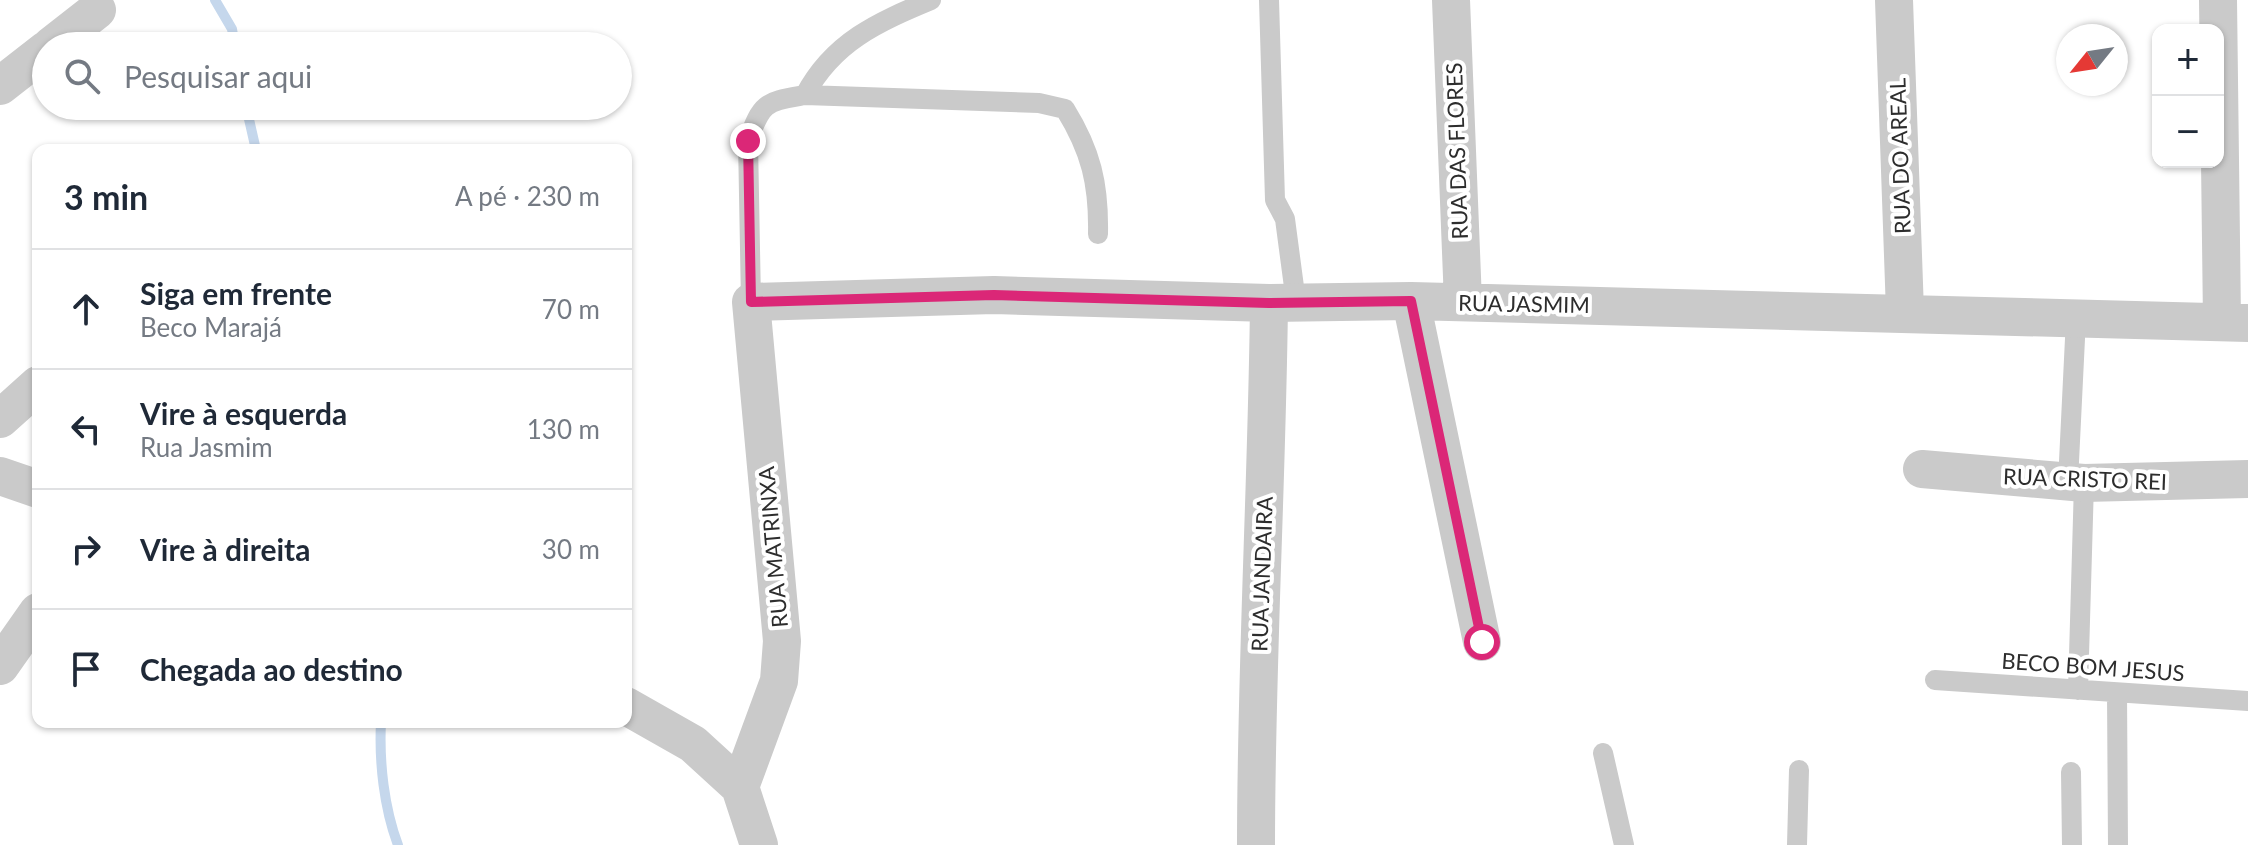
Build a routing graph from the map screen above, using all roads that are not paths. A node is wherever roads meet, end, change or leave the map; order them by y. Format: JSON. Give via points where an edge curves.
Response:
{"nodes":[{"id":1,"x":931,"y":0,"type":"edge"},
{"id":2,"x":1269,"y":0,"type":"edge"},
{"id":3,"x":1451,"y":0,"type":"edge"},
{"id":4,"x":1894,"y":0,"type":"edge"},
{"id":5,"x":2218,"y":0,"type":"edge"},
{"id":6,"x":97,"y":10,"type":"dead end"},
{"id":7,"x":69,"y":32,"type":"edge"},
{"id":8,"x":32,"y":61,"type":"edge"},
{"id":9,"x":0,"y":86,"type":"edge"},
{"id":10,"x":805,"y":95,"type":"junction"},
{"id":11,"x":1098,"y":234,"type":"dead end"},
{"id":12,"x":1411,"y":301,"type":"junction"},
{"id":13,"x":751,"y":302,"type":"junction"},
{"id":14,"x":1283,"y":302,"type":"junction"},
{"id":15,"x":1463,"y":302,"type":"junction"},
{"id":16,"x":1905,"y":312,"type":"junction"},
{"id":17,"x":2076,"y":318,"type":"junction"},
{"id":18,"x":2235,"y":322,"type":"edge"},
{"id":19,"x":32,"y":390,"type":"edge"},
{"id":20,"x":0,"y":419,"type":"edge"},
{"id":21,"x":1922,"y":469,"type":"dead end"},
{"id":22,"x":0,"y":476,"type":"edge"},
{"id":23,"x":2248,"y":479,"type":"edge"},
{"id":24,"x":2076,"y":483,"type":"junction"},
{"id":25,"x":32,"y":487,"type":"edge"},
{"id":26,"x":32,"y":621,"type":"edge"},
{"id":27,"x":1482,"y":642,"type":"dead end"},
{"id":28,"x":0,"y":666,"type":"edge"},
{"id":29,"x":1935,"y":680,"type":"dead end"},
{"id":30,"x":2078,"y":690,"type":"junction"},
{"id":31,"x":2117,"y":693,"type":"junction"},
{"id":32,"x":2248,"y":701,"type":"edge"},
{"id":33,"x":632,"y":709,"type":"edge"},
{"id":34,"x":1603,"y":753,"type":"dead end"},
{"id":35,"x":1799,"y":770,"type":"dead end"},
{"id":36,"x":2071,"y":772,"type":"dead end"},
{"id":37,"x":740,"y":787,"type":"junction"},
{"id":38,"x":759,"y":845,"type":"edge"},
{"id":39,"x":1256,"y":845,"type":"edge"},
{"id":40,"x":1624,"y":845,"type":"edge"},
{"id":41,"x":1797,"y":845,"type":"edge"},
{"id":42,"x":2072,"y":845,"type":"edge"},
{"id":43,"x":2118,"y":845,"type":"edge"}],
"edges":[{"from":1,"to":10,"type":"lane","via":[[874,24],[842,47],[817,72]]},
{"from":2,"to":14,"type":"lane","via":[[1275,200],[1285,219]]},
{"from":3,"to":15,"type":"street","name":"RUA DAS FLORES"},
{"from":4,"to":16,"type":"street","name":"RUA DO AREAL"},
{"from":5,"to":18,"type":"street"},
{"from":6,"to":7,"type":"street"},
{"from":8,"to":9,"type":"street"},
{"from":10,"to":11,"type":"lane","via":[[1039,103],[1065,109],[1091,158]]},
{"from":10,"to":13,"type":"lane","via":[[771,101],[756,118],[748,141]]},
{"from":12,"to":14,"type":"street","name":"RUA JASMIM"},
{"from":12,"to":15,"type":"street","name":"RUA JASMIM"},
{"from":12,"to":27,"type":"street"},
{"from":13,"to":14,"type":"street","name":"RUA JASMIM","via":[[994,295]]},
{"from":13,"to":37,"type":"street","name":"RUA MATRINXA","via":[[782,641],[779,681]]},
{"from":14,"to":39,"type":"street","name":"RUA JANDAIRA","via":[[1268,447]]},
{"from":15,"to":16,"type":"street","name":"RUA JASMIM"},
{"from":16,"to":17,"type":"street","name":"RUA JASMIM"},
{"from":17,"to":18,"type":"street","name":"RUA JASMIM"},
{"from":17,"to":24,"type":"lane"},
{"from":19,"to":20,"type":"street"},
{"from":21,"to":24,"type":"street","name":"RUA CRISTO REI"},
{"from":22,"to":25,"type":"street"},
{"from":23,"to":24,"type":"street","name":"RUA CRISTO REI"},
{"from":24,"to":30,"type":"lane"},
{"from":26,"to":28,"type":"street"},
{"from":29,"to":30,"type":"lane","name":"BECO BOM JESUS"},
{"from":30,"to":31,"type":"lane","name":"BECO BOM JESUS"},
{"from":31,"to":32,"type":"lane","name":"BECO BOM JESUS"},
{"from":31,"to":43,"type":"lane"},
{"from":33,"to":37,"type":"street","via":[[693,744]]},
{"from":34,"to":40,"type":"lane"},
{"from":35,"to":41,"type":"lane"},
{"from":36,"to":42,"type":"lane"},
{"from":37,"to":38,"type":"street"}]}
